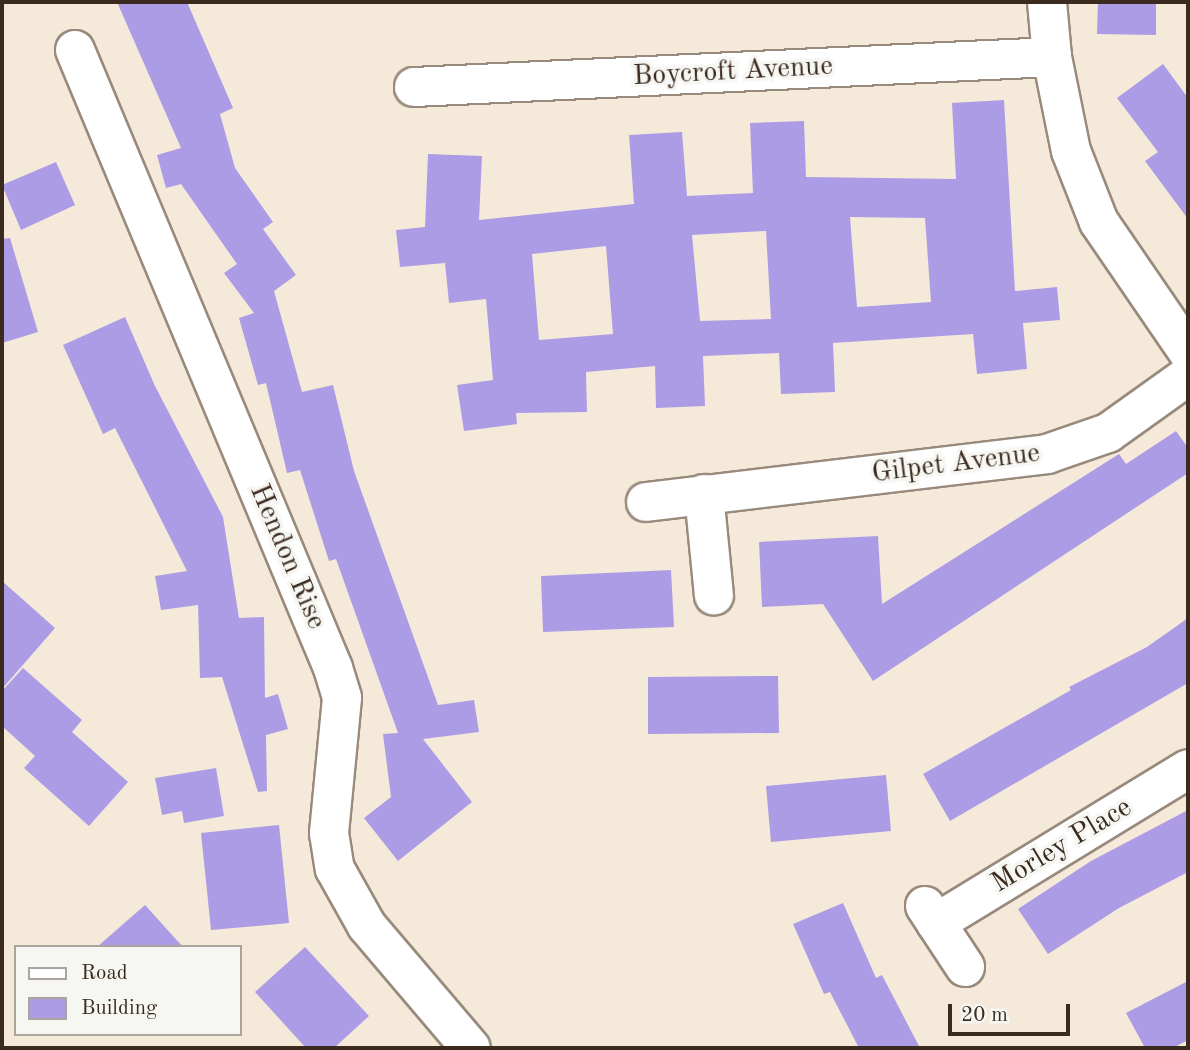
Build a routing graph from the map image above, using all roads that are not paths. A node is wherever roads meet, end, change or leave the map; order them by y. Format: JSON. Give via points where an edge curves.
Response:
{"nodes":[{"id":1,"x":1047,"y":2,"type":"edge"},
{"id":2,"x":75,"y":50,"type":"dead end"},
{"id":3,"x":1052,"y":57,"type":"junction"},
{"id":4,"x":414,"y":87,"type":"dead end"},
{"id":5,"x":1188,"y":352,"type":"edge"},
{"id":6,"x":1188,"y":376,"type":"edge"},
{"id":7,"x":704,"y":495,"type":"junction"},
{"id":8,"x":646,"y":502,"type":"dead end"},
{"id":9,"x":714,"y":596,"type":"dead end"},
{"id":10,"x":1188,"y":769,"type":"edge"},
{"id":11,"x":964,"y":967,"type":"dead end"},
{"id":12,"x":471,"y":1048,"type":"edge"}],
"edges":[{"from":1,"to":3,"type":"street"},
{"from":2,"to":12,"type":"street","name":"Hendon Rise","via":[[333,668],[342,698],[329,833],[334,869],[367,926]]},
{"from":3,"to":4,"type":"street","name":"Boycroft Avenue"},
{"from":3,"to":5,"type":"street","via":[[1071,151],[1099,222]]},
{"from":6,"to":7,"type":"street","name":"Gilpet Avenue","via":[[1108,433],[1047,454]]},
{"from":7,"to":8,"type":"street","name":"Gilpet Avenue"},
{"from":7,"to":9,"type":"street"},
{"from":10,"to":11,"type":"street","name":"Morley Place","via":[[930,914]]}]}
